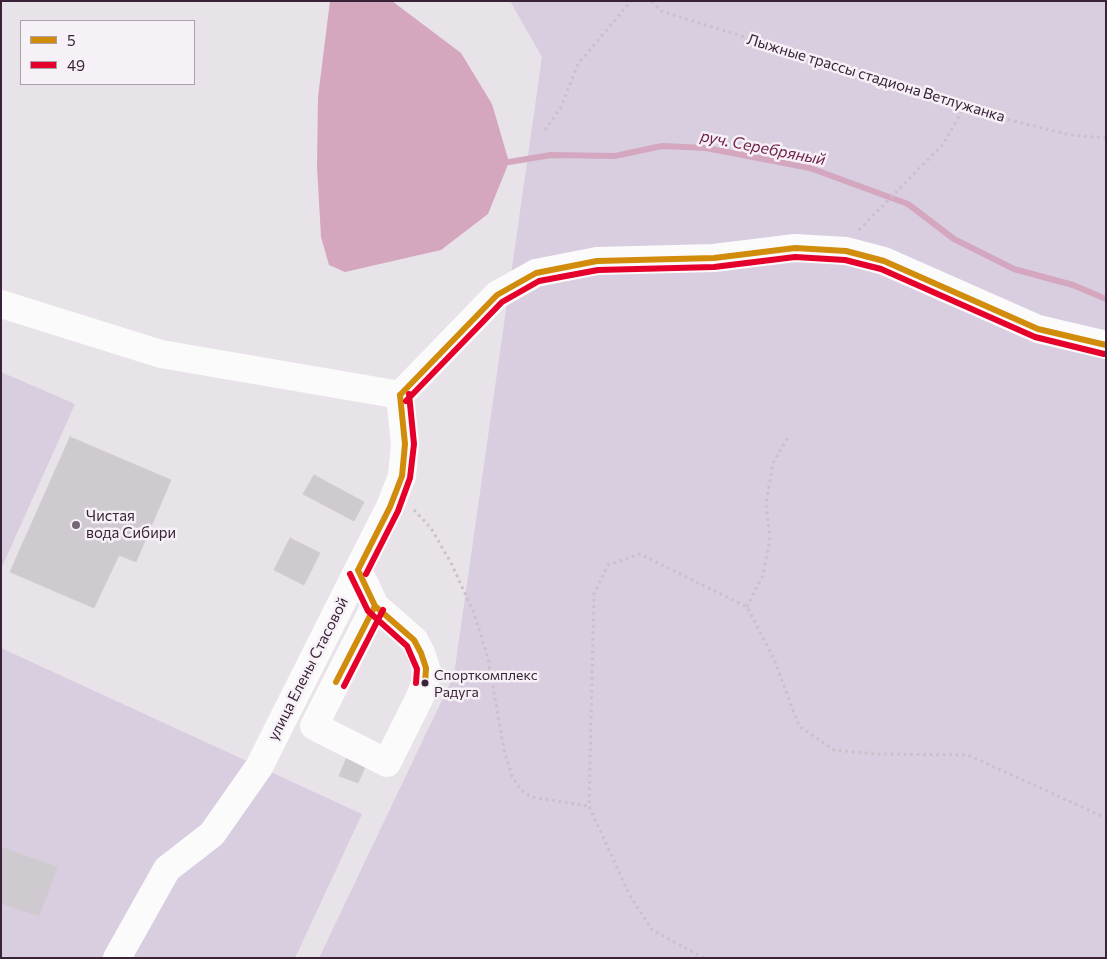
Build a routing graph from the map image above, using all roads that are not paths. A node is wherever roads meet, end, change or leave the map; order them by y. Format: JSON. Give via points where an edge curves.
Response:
{"nodes":[{"id":1,"x":1,"y":304,"type":"edge"},
{"id":2,"x":1106,"y":345,"type":"edge"},
{"id":3,"x":400,"y":395,"type":"junction"},
{"id":4,"x":358,"y":570,"type":"junction"},
{"id":5,"x":374,"y":606,"type":"junction"},
{"id":6,"x":117,"y":958,"type":"edge"}],
"edges":[{"from":1,"to":3,"type":"lane","via":[[161,354]]},
{"from":2,"to":3,"type":"lane","via":[[1038,329],[884,261],[846,251],[795,248],[714,258],[598,261],[536,273],[497,295]]},
{"from":3,"to":4,"type":"lane","name":"улица Елены Стасовой","via":[[405,453],[402,476]]},
{"from":4,"to":5,"type":"lane"},
{"from":4,"to":6,"type":"lane","name":"улица Елены Стасовой","via":[[259,767],[212,834],[167,869]]},
{"from":5,"to":5,"type":"lane","via":[[314,726],[387,763],[419,699],[425,684],[426,668],[414,640]]}]}
